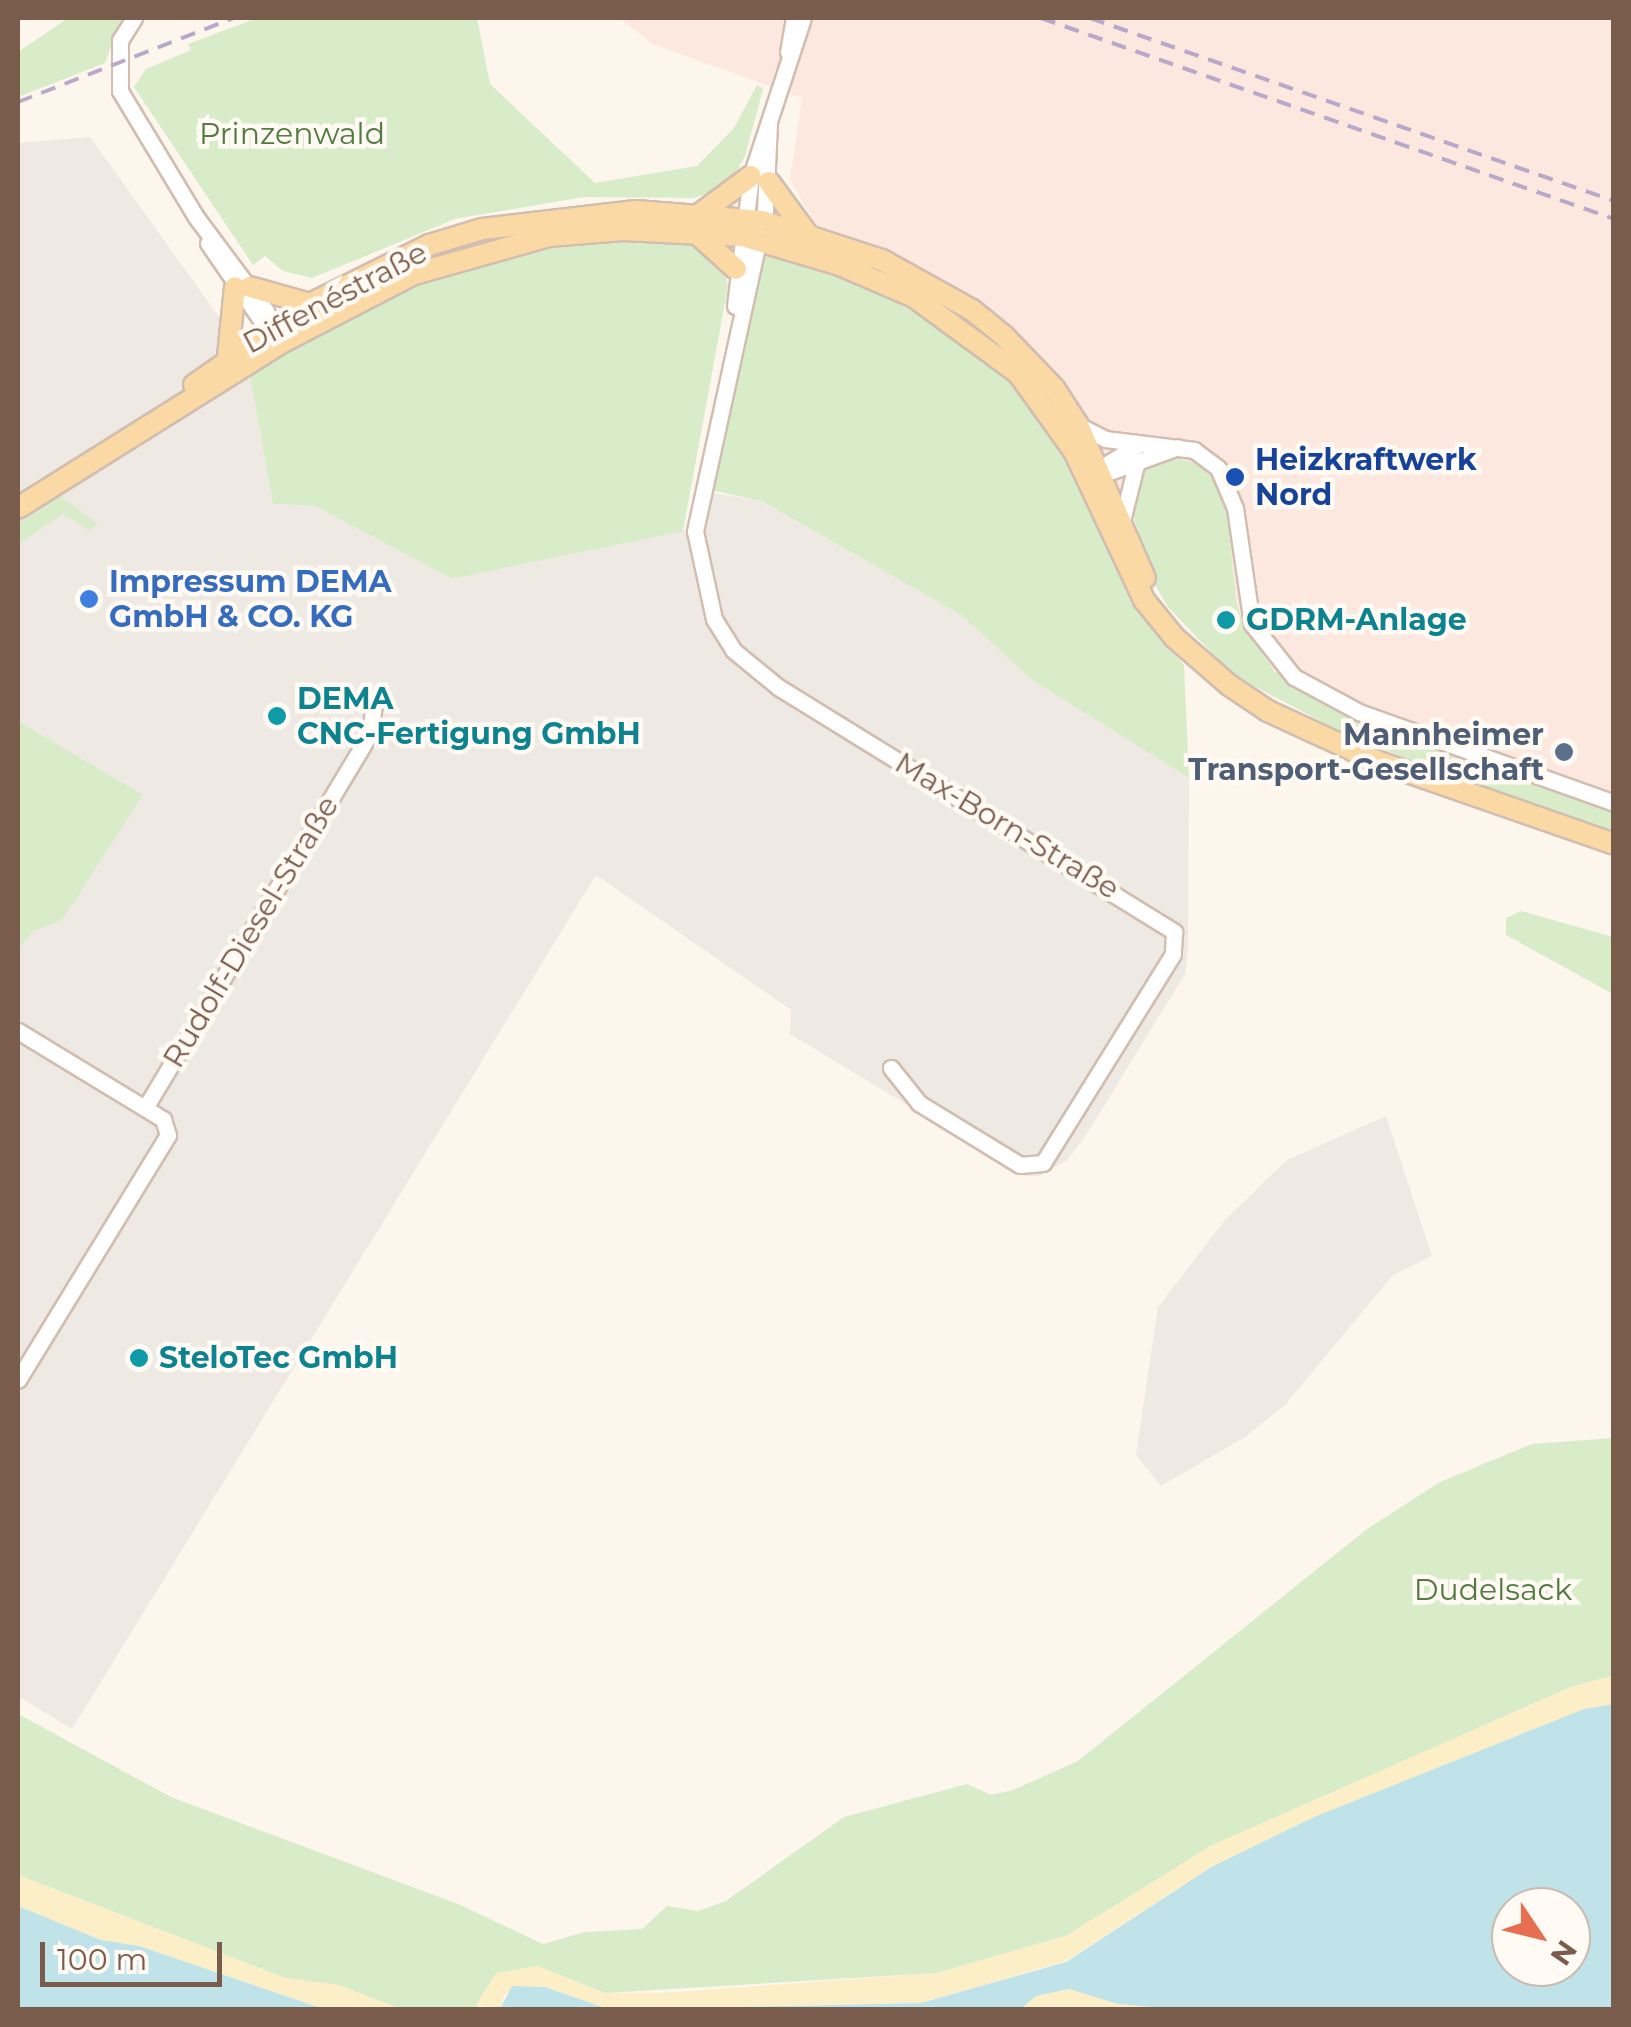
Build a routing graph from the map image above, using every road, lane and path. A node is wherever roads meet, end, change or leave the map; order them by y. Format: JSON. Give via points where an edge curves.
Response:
{"nodes":[{"id":1,"x":134,"y":18,"type":"edge"},
{"id":2,"x":794,"y":18,"type":"edge"},
{"id":3,"x":803,"y":18,"type":"edge"},
{"id":4,"x":788,"y":52,"type":"junction"},
{"id":5,"x":761,"y":179,"type":"junction"},
{"id":6,"x":697,"y":222,"type":"junction"},
{"id":7,"x":751,"y":229,"type":"junction"},
{"id":8,"x":809,"y":236,"type":"junction"},
{"id":9,"x":736,"y":269,"type":"junction"},
{"id":10,"x":242,"y":287,"type":"junction"},
{"id":11,"x":310,"y":304,"type":"junction"},
{"id":12,"x":272,"y":334,"type":"junction"},
{"id":13,"x":733,"y":335,"type":"junction"},
{"id":14,"x":228,"y":356,"type":"junction"},
{"id":15,"x":169,"y":409,"type":"junction"},
{"id":16,"x":1078,"y":425,"type":"junction"},
{"id":17,"x":1138,"y":446,"type":"junction"},
{"id":18,"x":1178,"y":447,"type":"junction"},
{"id":19,"x":1136,"y":465,"type":"junction"},
{"id":20,"x":1095,"y":474,"type":"junction"},
{"id":21,"x":18,"y":508,"type":"edge"},
{"id":22,"x":1122,"y":524,"type":"junction"},
{"id":23,"x":1160,"y":617,"type":"junction"},
{"id":24,"x":374,"y":699,"type":"dead end"},
{"id":25,"x":1614,"y":803,"type":"edge"},
{"id":26,"x":1614,"y":844,"type":"edge"},
{"id":27,"x":18,"y":1031,"type":"edge"},
{"id":28,"x":892,"y":1068,"type":"dead end"},
{"id":29,"x":146,"y":1108,"type":"junction"},
{"id":30,"x":18,"y":1380,"type":"edge"}],
"edges":[{"from":1,"to":10,"type":"street","via":[[120,40],[120,91]]},
{"from":2,"to":4,"type":"street"},
{"from":3,"to":4,"type":"street"},
{"from":4,"to":5,"type":"street"},
{"from":5,"to":6,"type":"main road"},
{"from":5,"to":7,"type":"street"},
{"from":5,"to":8,"type":"main road"},
{"from":6,"to":7,"type":"main road","name":"Diffenéstraße"},
{"from":6,"to":9,"type":"main road"},
{"from":6,"to":11,"type":"main road","name":"Diffenéstraße","via":[[545,217],[482,229],[429,245]]},
{"from":6,"to":12,"type":"main road","name":"Diffenéstraße","via":[[549,236],[480,251]]},
{"from":7,"to":8,"type":"main road","name":"Diffenéstraße"},
{"from":7,"to":9,"type":"street","name":"Max-Born-Straße"},
{"from":7,"to":13,"type":"street","name":"Max-Born-Straße"},
{"from":7,"to":20,"type":"main road","name":"Diffenéstraße","via":[[874,278],[962,326],[1036,392]]},
{"from":8,"to":16,"type":"main road","name":"Diffenéstraße","via":[[882,260],[972,310],[1032,364]]},
{"from":9,"to":13,"type":"street","name":"Max-Born-Straße"},
{"from":10,"to":11,"type":"main road"},
{"from":10,"to":12,"type":"street"},
{"from":10,"to":14,"type":"main road"},
{"from":11,"to":12,"type":"main road","name":"Diffenéstraße"},
{"from":12,"to":14,"type":"main road","name":"Diffenéstraße"},
{"from":12,"to":15,"type":"main road","name":"Diffenéstraße"},
{"from":13,"to":28,"type":"street","name":"Max-Born-Straße","via":[[696,532],[701,577],[726,641],[778,687],[1174,932],[1173,954],[1042,1163],[1020,1165],[920,1102]]},
{"from":14,"to":15,"type":"main road","name":"Diffenéstraße"},
{"from":15,"to":21,"type":"main road","name":"Diffenéstraße"},
{"from":16,"to":17,"type":"street"},
{"from":16,"to":20,"type":"main road","name":"Diffenéstraße"},
{"from":17,"to":18,"type":"street"},
{"from":17,"to":20,"type":"street"},
{"from":18,"to":19,"type":"street"},
{"from":18,"to":25,"type":"street","via":[[1207,457],[1227,483],[1252,624],[1294,677],[1358,712]]},
{"from":19,"to":20,"type":"street"},
{"from":19,"to":22,"type":"street"},
{"from":20,"to":22,"type":"main road","name":"Diffenéstraße"},
{"from":20,"to":23,"type":"main road","name":"Diffenéstraße","via":[[1118,554]]},
{"from":22,"to":23,"type":"main road","name":"Diffenéstraße"},
{"from":23,"to":26,"type":"main road","name":"Diffenéstraße","via":[[1192,655],[1268,711],[1446,788]]},
{"from":24,"to":29,"type":"street","name":"Rudolf-Diesel-Straße","via":[[370,732]]},
{"from":27,"to":29,"type":"street"},
{"from":29,"to":30,"type":"street","via":[[164,1119],[168,1135]]}]}
